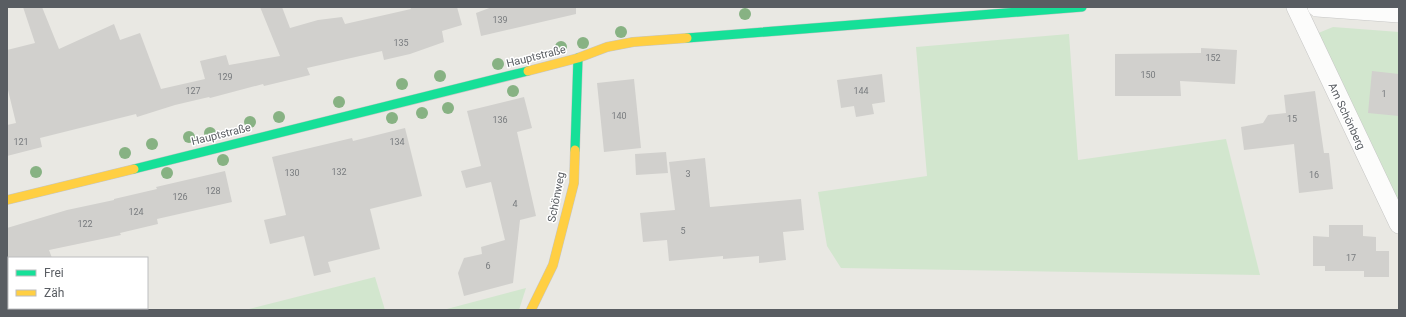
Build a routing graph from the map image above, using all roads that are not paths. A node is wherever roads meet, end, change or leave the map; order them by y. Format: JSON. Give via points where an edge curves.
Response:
{"nodes":[{"id":1,"x":1082,"y":7,"type":"edge"},
{"id":2,"x":1296,"y":7,"type":"edge"},
{"id":3,"x":1316,"y":7,"type":"edge"},
{"id":4,"x":1399,"y":13,"type":"edge"},
{"id":5,"x":578,"y":58,"type":"junction"},
{"id":6,"x":7,"y":200,"type":"edge"},
{"id":7,"x":1399,"y":224,"type":"edge"},
{"id":8,"x":531,"y":310,"type":"edge"}],
"edges":[{"from":1,"to":5,"type":"street","name":"Hauptstraße","via":[[633,42]]},
{"from":2,"to":7,"type":"street","name":"Am Schönberg"},
{"from":3,"to":4,"type":"street"},
{"from":5,"to":6,"type":"street","name":"Hauptstraße"},
{"from":5,"to":8,"type":"street","name":"Schönweg","via":[[574,183],[553,265]]}]}
